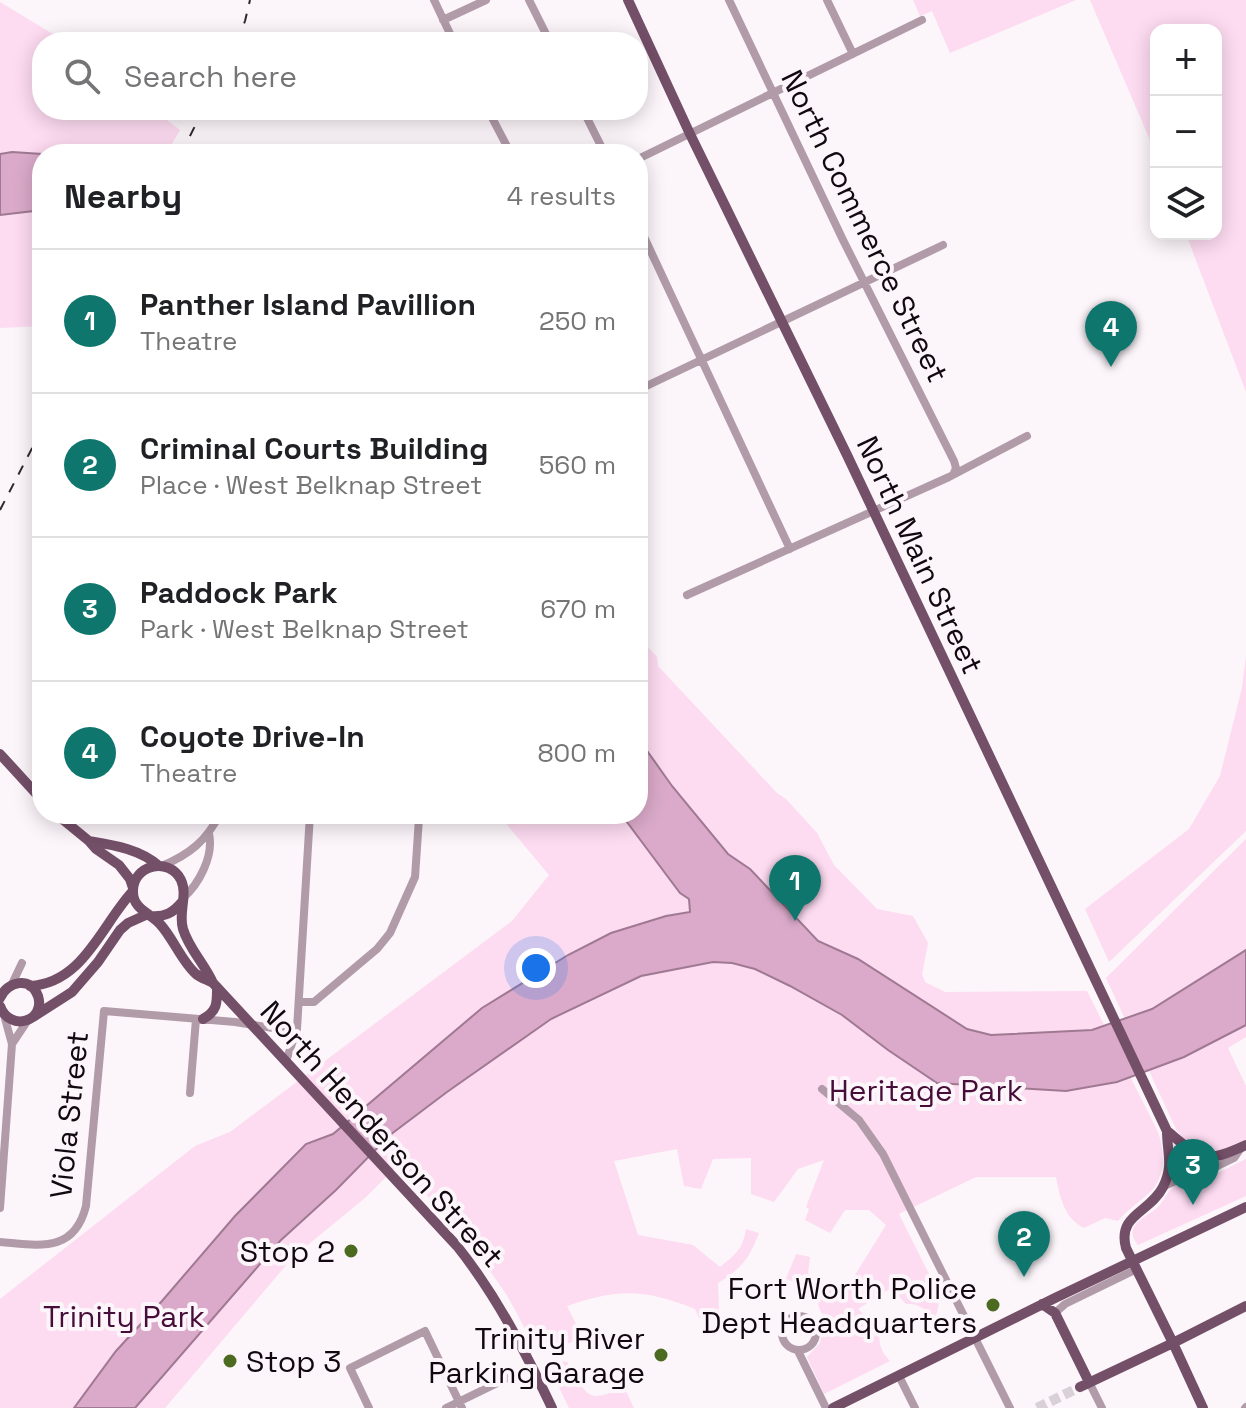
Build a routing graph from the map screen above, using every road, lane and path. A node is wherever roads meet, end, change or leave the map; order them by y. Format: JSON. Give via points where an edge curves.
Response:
{"nodes":[{"id":1,"x":434,"y":0,"type":"edge"},
{"id":2,"x":486,"y":0,"type":"edge"},
{"id":3,"x":529,"y":0,"type":"edge"},
{"id":4,"x":628,"y":0,"type":"edge"},
{"id":5,"x":729,"y":0,"type":"edge"},
{"id":6,"x":827,"y":0,"type":"edge"},
{"id":7,"x":443,"y":20,"type":"junction"},
{"id":8,"x":922,"y":20,"type":"dead end"},
{"id":9,"x":449,"y":32,"type":"edge"},
{"id":10,"x":545,"y":32,"type":"edge"},
{"id":11,"x":643,"y":32,"type":"edge"},
{"id":12,"x":648,"y":43,"type":"edge"},
{"id":13,"x":853,"y":54,"type":"junction"},
{"id":14,"x":773,"y":93,"type":"junction"},
{"id":15,"x":493,"y":120,"type":"edge"},
{"id":16,"x":588,"y":120,"type":"edge"},
{"id":17,"x":690,"y":134,"type":"junction"},
{"id":18,"x":506,"y":144,"type":"edge"},
{"id":19,"x":600,"y":144,"type":"edge"},
{"id":20,"x":648,"y":154,"type":"edge"},
{"id":21,"x":648,"y":245,"type":"edge"},
{"id":22,"x":943,"y":245,"type":"dead end"},
{"id":23,"x":865,"y":283,"type":"junction"},
{"id":24,"x":781,"y":321,"type":"junction"},
{"id":25,"x":702,"y":360,"type":"junction"},
{"id":26,"x":648,"y":385,"type":"edge"},
{"id":27,"x":1027,"y":436,"type":"dead end"},
{"id":28,"x":954,"y":473,"type":"junction"},
{"id":29,"x":873,"y":511,"type":"junction"},
{"id":30,"x":790,"y":549,"type":"junction"},
{"id":31,"x":687,"y":595,"type":"dead end"},
{"id":32,"x":0,"y":754,"type":"edge"},
{"id":33,"x":32,"y":789,"type":"edge"},
{"id":34,"x":68,"y":824,"type":"edge"},
{"id":35,"x":214,"y":824,"type":"edge"},
{"id":36,"x":309,"y":824,"type":"edge"},
{"id":37,"x":419,"y":824,"type":"edge"},
{"id":38,"x":209,"y":834,"type":"junction"},
{"id":39,"x":89,"y":841,"type":"junction"},
{"id":40,"x":160,"y":866,"type":"junction"},
{"id":41,"x":133,"y":890,"type":"junction"},
{"id":42,"x":182,"y":900,"type":"junction"},
{"id":43,"x":149,"y":915,"type":"junction"},
{"id":44,"x":29,"y":985,"type":"junction"},
{"id":45,"x":215,"y":985,"type":"junction"},
{"id":46,"x":7,"y":986,"type":"edge"},
{"id":47,"x":0,"y":998,"type":"edge"},
{"id":48,"x":299,"y":1002,"type":"junction"},
{"id":49,"x":2,"y":1011,"type":"edge"},
{"id":50,"x":30,"y":1018,"type":"junction"},
{"id":51,"x":200,"y":1019,"type":"junction"},
{"id":52,"x":251,"y":1025,"type":"junction"},
{"id":53,"x":297,"y":1029,"type":"junction"},
{"id":54,"x":12,"y":1044,"type":"junction"},
{"id":55,"x":286,"y":1061,"type":"junction"},
{"id":56,"x":822,"y":1089,"type":"dead end"},
{"id":57,"x":190,"y":1093,"type":"dead end"},
{"id":58,"x":1166,"y":1130,"type":"junction"},
{"id":59,"x":1244,"y":1146,"type":"edge"},
{"id":60,"x":1164,"y":1186,"type":"junction"},
{"id":61,"x":1246,"y":1207,"type":"edge"},
{"id":62,"x":0,"y":1208,"type":"edge"},
{"id":63,"x":0,"y":1242,"type":"edge"},
{"id":64,"x":1135,"y":1265,"type":"junction"},
{"id":65,"x":1042,"y":1304,"type":"junction"},
{"id":66,"x":1246,"y":1306,"type":"edge"},
{"id":67,"x":1055,"y":1313,"type":"junction"},
{"id":68,"x":975,"y":1338,"type":"junction"},
{"id":69,"x":1173,"y":1343,"type":"junction"},
{"id":70,"x":798,"y":1351,"type":"junction"},
{"id":71,"x":532,"y":1366,"type":"junction"},
{"id":72,"x":899,"y":1376,"type":"junction"},
{"id":73,"x":1084,"y":1384,"type":"junction"},
{"id":74,"x":460,"y":1405,"type":"edge"},
{"id":75,"x":369,"y":1408,"type":"edge"},
{"id":76,"x":446,"y":1408,"type":"edge"},
{"id":77,"x":552,"y":1408,"type":"edge"},
{"id":78,"x":826,"y":1408,"type":"edge"},
{"id":79,"x":833,"y":1408,"type":"edge"},
{"id":80,"x":915,"y":1408,"type":"edge"},
{"id":81,"x":1010,"y":1408,"type":"edge"},
{"id":82,"x":1102,"y":1408,"type":"edge"},
{"id":83,"x":1203,"y":1408,"type":"edge"}],
"edges":[{"from":1,"to":7,"type":"street"},
{"from":2,"to":7,"type":"street"},
{"from":3,"to":10,"type":"street"},
{"from":4,"to":11,"type":"main road","name":"North Main Street"},
{"from":5,"to":14,"type":"street","name":"North Commerce Street"},
{"from":6,"to":13,"type":"street"},
{"from":7,"to":9,"type":"street"},
{"from":8,"to":13,"type":"street"},
{"from":12,"to":17,"type":"main road","name":"North Main Street"},
{"from":13,"to":14,"type":"street"},
{"from":14,"to":17,"type":"street"},
{"from":14,"to":23,"type":"street","name":"North Commerce Street"},
{"from":15,"to":18,"type":"street"},
{"from":16,"to":19,"type":"street"},
{"from":17,"to":20,"type":"street"},
{"from":17,"to":24,"type":"main road","name":"North Main Street"},
{"from":21,"to":25,"type":"street"},
{"from":22,"to":23,"type":"street"},
{"from":23,"to":24,"type":"street"},
{"from":23,"to":28,"type":"street","name":"North Commerce Street","via":[[954,461]]},
{"from":24,"to":25,"type":"street"},
{"from":24,"to":29,"type":"main road","name":"North Main Street"},
{"from":25,"to":26,"type":"street"},
{"from":25,"to":30,"type":"street"},
{"from":27,"to":28,"type":"street"},
{"from":28,"to":29,"type":"street"},
{"from":29,"to":30,"type":"street"},
{"from":29,"to":58,"type":"main road","name":"North Main Street"},
{"from":30,"to":31,"type":"street"},
{"from":32,"to":33,"type":"main road"},
{"from":34,"to":39,"type":"main road"},
{"from":35,"to":38,"type":"street"},
{"from":36,"to":48,"type":"street"},
{"from":37,"to":48,"type":"street","via":[[415,877],[390,933],[314,1002]]},
{"from":38,"to":40,"type":"street","via":[[186,854]]},
{"from":38,"to":42,"type":"street","via":[[203,869]]},
{"from":39,"to":40,"type":"main road","via":[[135,851]]},
{"from":39,"to":41,"type":"main road","via":[[119,865]]},
{"from":40,"to":41,"type":"main road","via":[[143,871]]},
{"from":40,"to":42,"type":"main road","via":[[182,881]]},
{"from":41,"to":43,"type":"main road","via":[[136,903]]},
{"from":41,"to":44,"type":"main road","via":[[74,969],[46,984]]},
{"from":42,"to":43,"type":"main road","via":[[164,916]]},
{"from":42,"to":45,"type":"main road","name":"North Henderson Street","via":[[186,938]]},
{"from":43,"to":45,"type":"main road","name":"North Henderson Street","via":[[197,974]]},
{"from":43,"to":50,"type":"main road","via":[[120,930],[72,992]]},
{"from":44,"to":46,"type":"main road"},
{"from":44,"to":46,"type":"street","via":[[22,963]]},
{"from":44,"to":50,"type":"main road","via":[[39,1001]]},
{"from":45,"to":51,"type":"main road","via":[[215,1009]]},
{"from":45,"to":52,"type":"main road","name":"North Henderson Street"},
{"from":46,"to":47,"type":"main road"},
{"from":48,"to":53,"type":"street"},
{"from":49,"to":50,"type":"main road","via":[[16,1022]]},
{"from":49,"to":54,"type":"street"},
{"from":50,"to":54,"type":"street"},
{"from":51,"to":52,"type":"street"},
{"from":51,"to":57,"type":"street"},
{"from":51,"to":63,"type":"street","name":"Viola Street","via":[[104,1011],[86,1206],[80,1222],[62,1240],[48,1245]]},
{"from":52,"to":53,"type":"street"},
{"from":52,"to":55,"type":"main road","name":"North Henderson Street"},
{"from":53,"to":55,"type":"street"},
{"from":54,"to":62,"type":"street"},
{"from":55,"to":71,"type":"main road","name":"North Henderson Street","via":[[457,1246],[484,1281]]},
{"from":56,"to":68,"type":"street","via":[[876,1142]]},
{"from":58,"to":59,"type":"main road","via":[[1201,1155],[1215,1157]]},
{"from":58,"to":60,"type":"main road","via":[[1170,1163]]},
{"from":59,"to":60,"type":"street","via":[[1234,1158]]},
{"from":60,"to":64,"type":"main road","via":[[1125,1228],[1124,1243]]},
{"from":61,"to":64,"type":"main road"},
{"from":64,"to":65,"type":"main road"},
{"from":64,"to":67,"type":"street"},
{"from":64,"to":69,"type":"main road"},
{"from":65,"to":67,"type":"main road"},
{"from":65,"to":68,"type":"main road"},
{"from":66,"to":69,"type":"main road"},
{"from":67,"to":73,"type":"main road"},
{"from":68,"to":72,"type":"main road"},
{"from":68,"to":81,"type":"street"},
{"from":69,"to":73,"type":"main road"},
{"from":69,"to":83,"type":"main road"},
{"from":70,"to":70,"type":"street","via":[[817,1337],[815,1325],[794,1316],[782,1335],[787,1346]]},
{"from":70,"to":78,"type":"street"},
{"from":71,"to":74,"type":"street"},
{"from":71,"to":77,"type":"main road","name":"North Henderson Street"},
{"from":72,"to":79,"type":"main road"},
{"from":72,"to":80,"type":"street"},
{"from":73,"to":82,"type":"street"},
{"from":74,"to":75,"type":"street","via":[[425,1331],[350,1368]]},
{"from":74,"to":76,"type":"street"}]}
